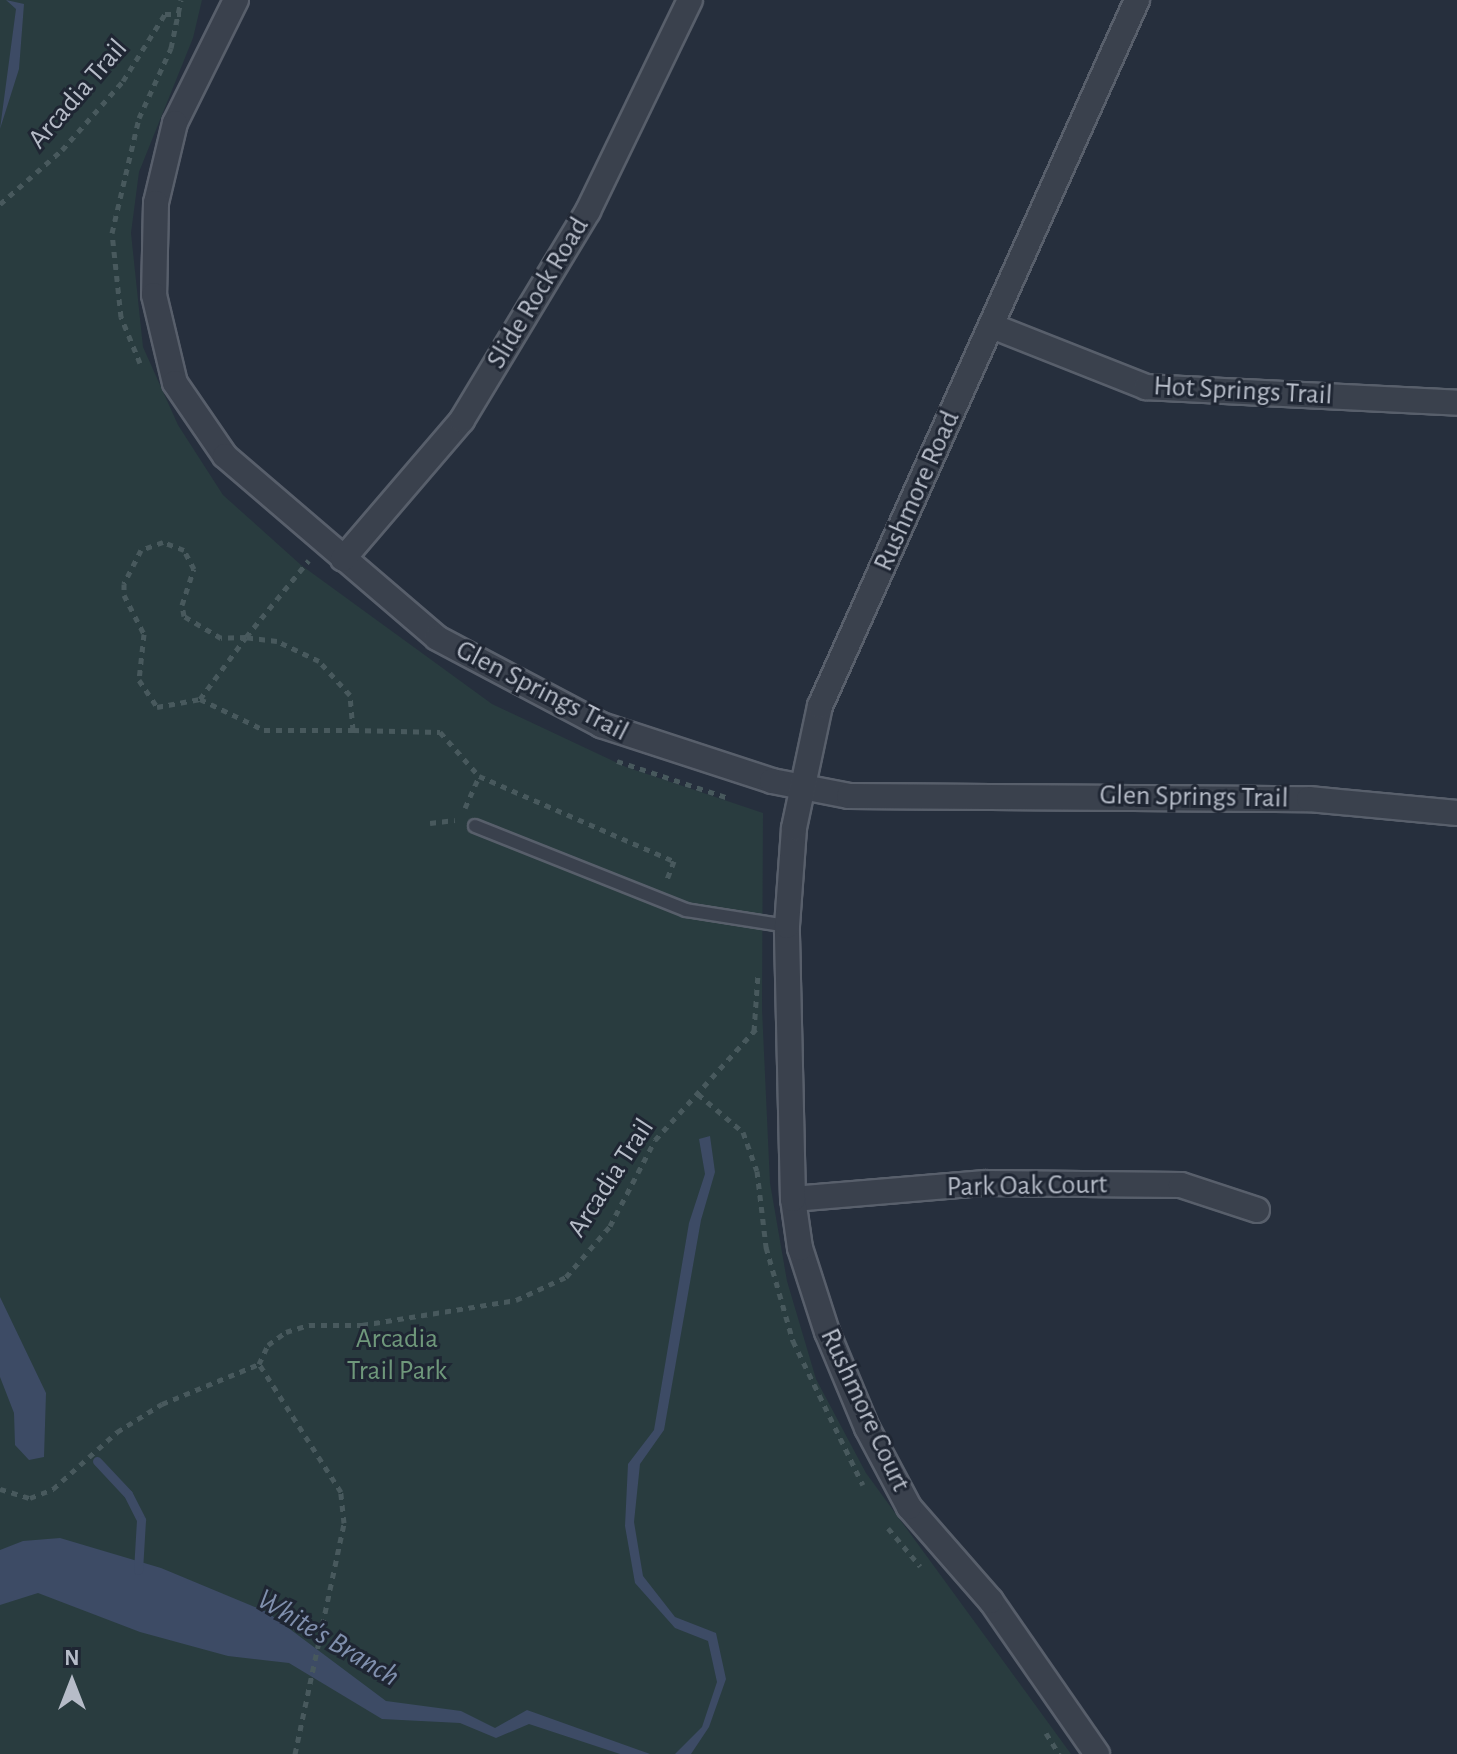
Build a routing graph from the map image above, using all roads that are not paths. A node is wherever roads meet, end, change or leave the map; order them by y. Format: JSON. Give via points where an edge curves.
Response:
{"nodes":[{"id":1,"x":236,"y":0,"type":"edge"},
{"id":2,"x":690,"y":0,"type":"edge"},
{"id":3,"x":1137,"y":0,"type":"edge"},
{"id":4,"x":992,"y":326,"type":"junction"},
{"id":5,"x":1457,"y":403,"type":"edge"},
{"id":6,"x":343,"y":559,"type":"junction"},
{"id":7,"x":803,"y":787,"type":"junction"},
{"id":8,"x":1457,"y":813,"type":"edge"},
{"id":9,"x":475,"y":826,"type":"dead end"},
{"id":10,"x":787,"y":926,"type":"junction"},
{"id":11,"x":788,"y":1006,"type":"joint"},
{"id":12,"x":793,"y":1199,"type":"junction"},
{"id":13,"x":1257,"y":1210,"type":"dead end"},
{"id":14,"x":1097,"y":1754,"type":"edge"}],
"edges":[{"from":1,"to":6,"type":"street","name":"Glen Springs Trail","via":[[175,123],[156,203],[154,295],[160,331],[175,383],[225,456]]},
{"from":2,"to":6,"type":"street","name":"Slide Rock Road","via":[[588,211],[462,420]]},
{"from":3,"to":4,"type":"street","name":"Rushmore Road"},
{"from":4,"to":5,"type":"street","name":"Hot Springs Trail","via":[[1146,387]]},
{"from":4,"to":7,"type":"street","name":"Rushmore Road","via":[[820,706]]},
{"from":6,"to":7,"type":"street","name":"Glen Springs Trail","via":[[437,638],[587,719],[645,742]]},
{"from":7,"to":8,"type":"street","name":"Glen Springs Trail","via":[[909,800],[1309,799]]},
{"from":7,"to":10,"type":"street","name":"Rushmore Road"},
{"from":9,"to":10,"type":"lane","via":[[686,910]]},
{"from":10,"to":11,"type":"street","name":"Rushmore Road"},
{"from":11,"to":12,"type":"street","name":"Rushmore Court"},
{"from":12,"to":13,"type":"street","name":"Park Oak Court","via":[[985,1183],[1181,1185]]},
{"from":12,"to":14,"type":"street","name":"Rushmore Court","via":[[800,1248],[827,1332],[867,1428],[909,1507],[991,1601]]}]}
